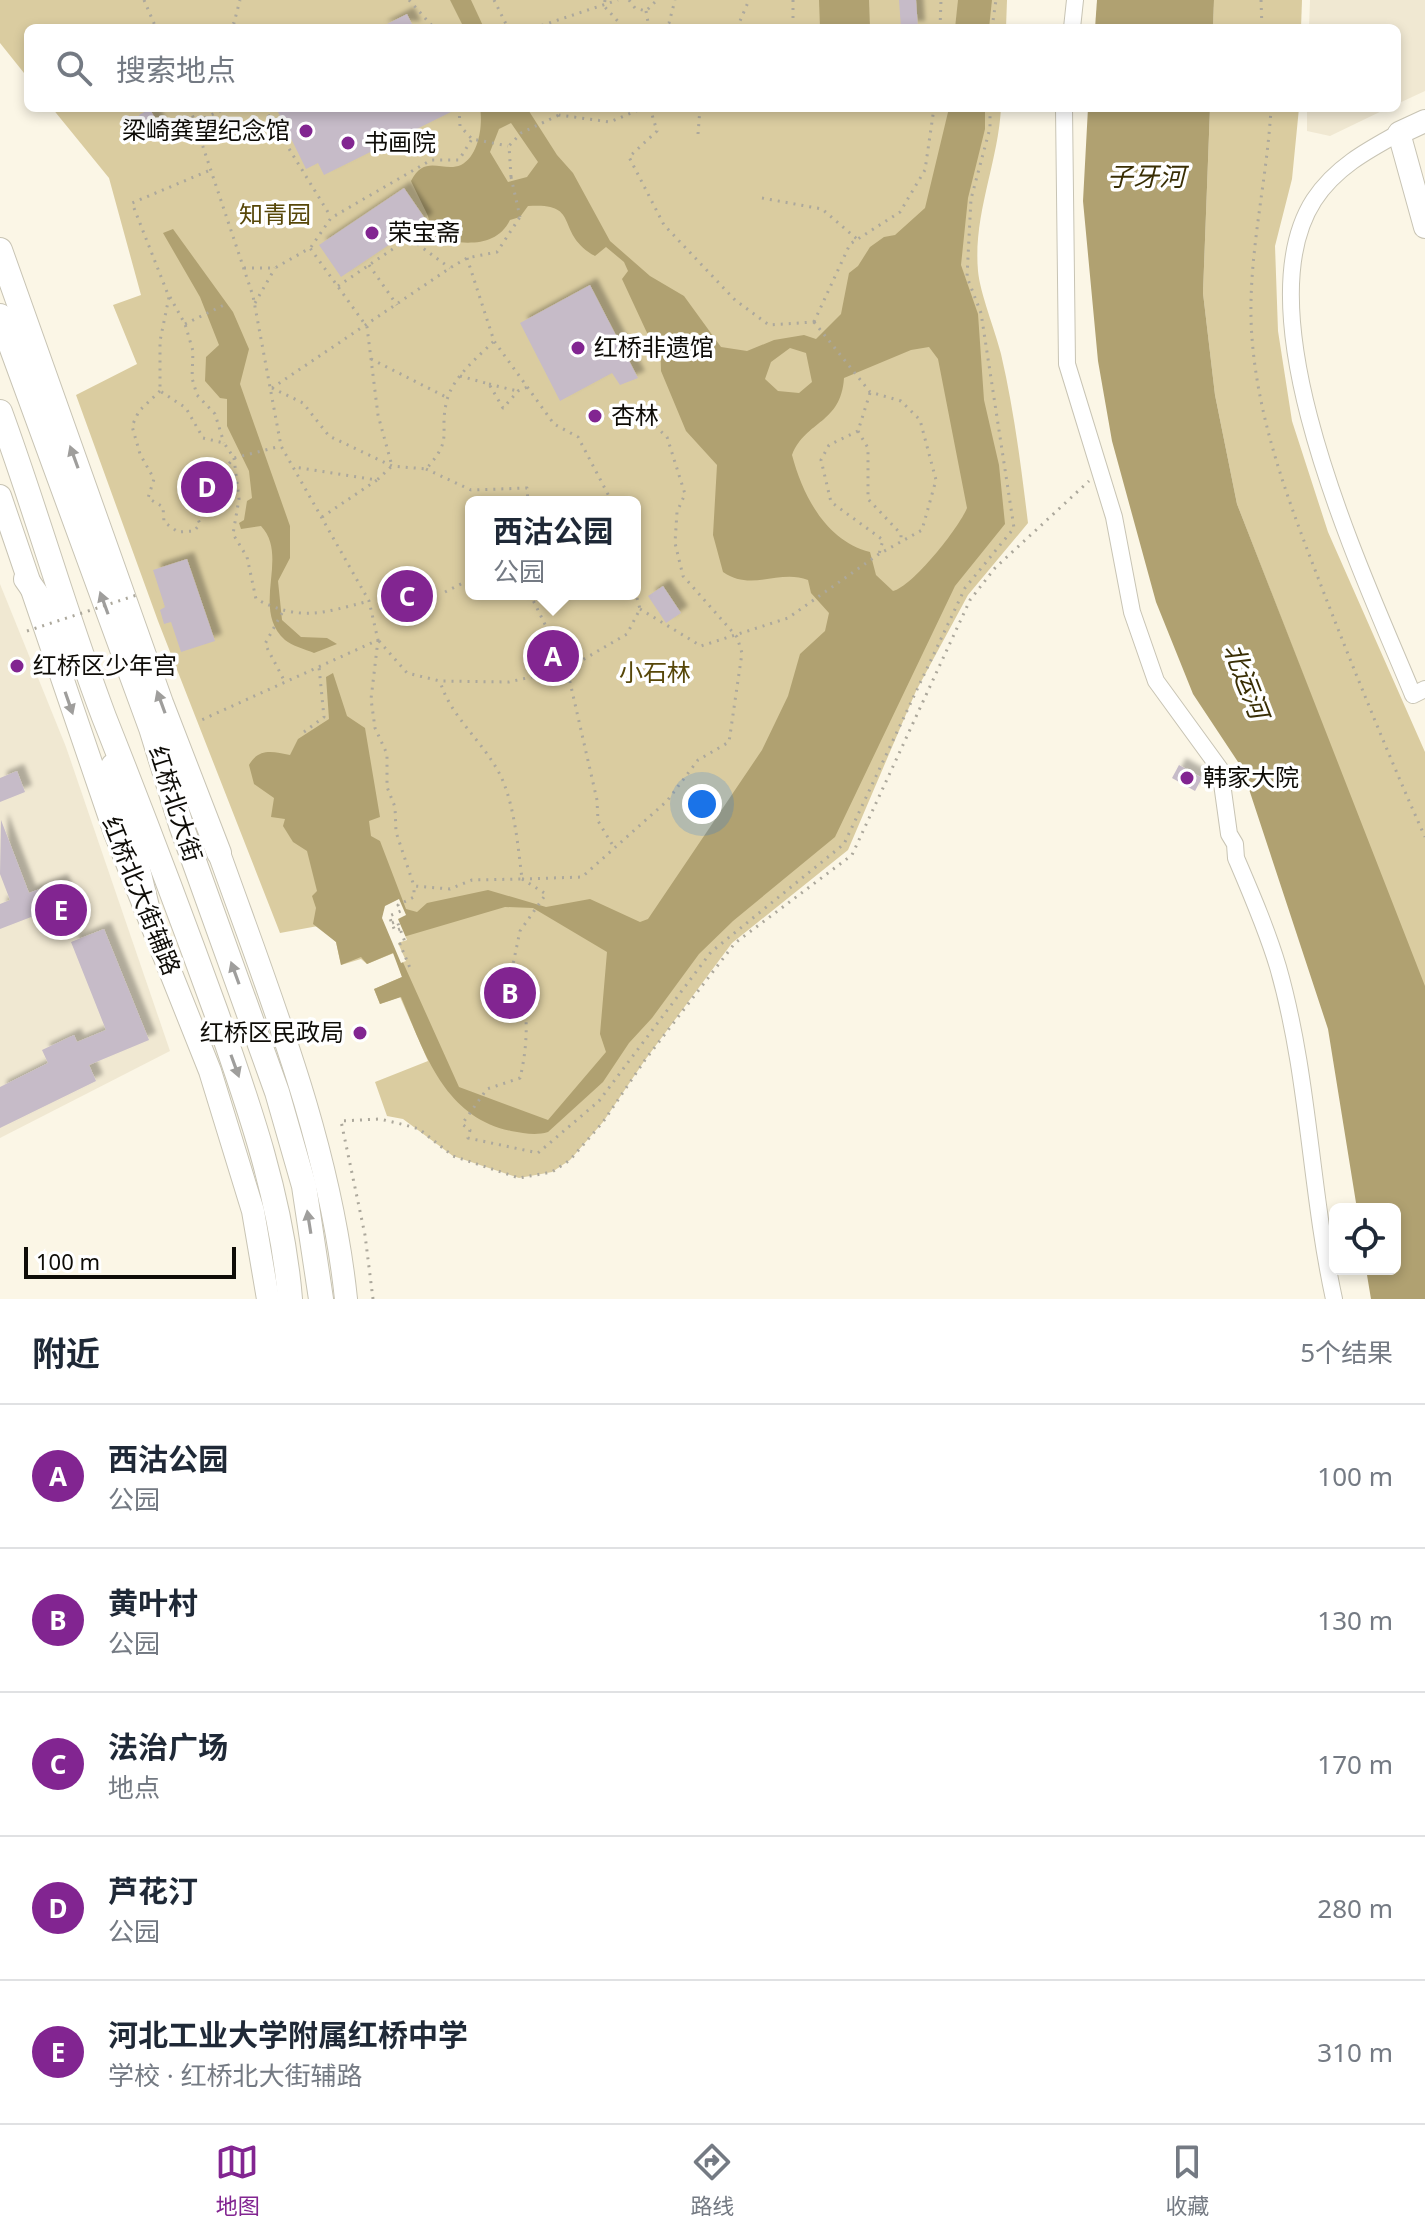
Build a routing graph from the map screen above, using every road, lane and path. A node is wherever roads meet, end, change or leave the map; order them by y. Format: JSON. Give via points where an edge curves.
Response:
{"nodes":[{"id":1,"x":144,"y":0,"type":"edge"},
{"id":2,"x":240,"y":0,"type":"edge"},
{"id":3,"x":409,"y":0,"type":"edge"},
{"id":4,"x":494,"y":0,"type":"edge"},
{"id":5,"x":605,"y":0,"type":"edge"},
{"id":6,"x":618,"y":0,"type":"edge"},
{"id":7,"x":629,"y":0,"type":"edge"},
{"id":8,"x":657,"y":0,"type":"edge"},
{"id":9,"x":675,"y":0,"type":"edge"},
{"id":10,"x":749,"y":0,"type":"edge"},
{"id":11,"x":793,"y":0,"type":"edge"},
{"id":12,"x":941,"y":0,"type":"edge"},
{"id":13,"x":996,"y":0,"type":"edge"},
{"id":14,"x":1075,"y":0,"type":"edge"},
{"id":15,"x":1261,"y":0,"type":"edge"},
{"id":16,"x":604,"y":6,"type":"junction"},
{"id":17,"x":646,"y":11,"type":"junction"},
{"id":18,"x":154,"y":24,"type":"edge"},
{"id":19,"x":234,"y":24,"type":"edge"},
{"id":20,"x":430,"y":24,"type":"edge"},
{"id":21,"x":506,"y":24,"type":"edge"},
{"id":22,"x":547,"y":24,"type":"edge"},
{"id":23,"x":620,"y":24,"type":"edge"},
{"id":24,"x":648,"y":24,"type":"edge"},
{"id":25,"x":668,"y":24,"type":"edge"},
{"id":26,"x":739,"y":24,"type":"edge"},
{"id":27,"x":793,"y":24,"type":"edge"},
{"id":28,"x":940,"y":24,"type":"edge"},
{"id":29,"x":993,"y":24,"type":"edge"},
{"id":30,"x":1072,"y":24,"type":"edge"},
{"id":31,"x":1262,"y":24,"type":"edge"},
{"id":32,"x":192,"y":112,"type":"edge"},
{"id":33,"x":218,"y":112,"type":"edge"},
{"id":34,"x":266,"y":112,"type":"edge"},
{"id":35,"x":459,"y":112,"type":"edge"},
{"id":36,"x":557,"y":112,"type":"edge"},
{"id":37,"x":634,"y":112,"type":"edge"},
{"id":38,"x":651,"y":112,"type":"edge"},
{"id":39,"x":700,"y":112,"type":"edge"},
{"id":40,"x":933,"y":112,"type":"edge"},
{"id":41,"x":990,"y":112,"type":"edge"},
{"id":42,"x":1064,"y":112,"type":"edge"},
{"id":43,"x":1271,"y":112,"type":"edge"},
{"id":44,"x":559,"y":115,"type":"junction"},
{"id":45,"x":1425,"y":121,"type":"edge"},
{"id":46,"x":196,"y":122,"type":"junction"},
{"id":47,"x":1399,"y":133,"type":"junction"},
{"id":48,"x":698,"y":134,"type":"dead end"},
{"id":49,"x":472,"y":139,"type":"junction"},
{"id":50,"x":509,"y":146,"type":"junction"},
{"id":51,"x":209,"y":170,"type":"junction"},
{"id":52,"x":762,"y":198,"type":"dead end"},
{"id":53,"x":331,"y":218,"type":"junction"},
{"id":54,"x":1425,"y":227,"type":"edge"},
{"id":55,"x":857,"y":239,"type":"junction"},
{"id":56,"x":310,"y":248,"type":"junction"},
{"id":57,"x":0,"y":250,"type":"edge"},
{"id":58,"x":467,"y":258,"type":"junction"},
{"id":59,"x":369,"y":265,"type":"junction"},
{"id":60,"x":244,"y":268,"type":"junction"},
{"id":61,"x":275,"y":268,"type":"junction"},
{"id":62,"x":450,"y":268,"type":"junction"},
{"id":63,"x":338,"y":286,"type":"junction"},
{"id":64,"x":169,"y":297,"type":"junction"},
{"id":65,"x":255,"y":304,"type":"junction"},
{"id":66,"x":224,"y":305,"type":"dead end"},
{"id":67,"x":397,"y":305,"type":"junction"},
{"id":68,"x":0,"y":316,"type":"edge"},
{"id":69,"x":814,"y":322,"type":"junction"},
{"id":70,"x":185,"y":324,"type":"junction"},
{"id":71,"x":367,"y":327,"type":"junction"},
{"id":72,"x":494,"y":341,"type":"junction"},
{"id":73,"x":371,"y":359,"type":"junction"},
{"id":74,"x":460,"y":376,"type":"junction"},
{"id":75,"x":489,"y":384,"type":"junction"},
{"id":76,"x":530,"y":386,"type":"junction"},
{"id":77,"x":272,"y":388,"type":"junction"},
{"id":78,"x":160,"y":391,"type":"junction"},
{"id":79,"x":518,"y":391,"type":"junction"},
{"id":80,"x":870,"y":392,"type":"junction"},
{"id":81,"x":447,"y":398,"type":"junction"},
{"id":82,"x":0,"y":412,"type":"edge"},
{"id":83,"x":642,"y":414,"type":"dead end"},
{"id":84,"x":858,"y":431,"type":"junction"},
{"id":85,"x":224,"y":443,"type":"junction"},
{"id":86,"x":281,"y":446,"type":"junction"},
{"id":87,"x":234,"y":458,"type":"junction"},
{"id":88,"x":392,"y":466,"type":"junction"},
{"id":89,"x":294,"y":467,"type":"junction"},
{"id":90,"x":426,"y":469,"type":"junction"},
{"id":91,"x":1101,"y":470,"type":"junction"},
{"id":92,"x":377,"y":480,"type":"junction"},
{"id":93,"x":0,"y":496,"type":"edge"},
{"id":94,"x":528,"y":496,"type":"edge"},
{"id":95,"x":609,"y":496,"type":"edge"},
{"id":96,"x":322,"y":517,"type":"junction"},
{"id":97,"x":901,"y":542,"type":"junction"},
{"id":98,"x":879,"y":554,"type":"junction"},
{"id":99,"x":26,"y":579,"type":"junction"},
{"id":100,"x":465,"y":582,"type":"edge"},
{"id":101,"x":445,"y":592,"type":"dead end"},
{"id":102,"x":140,"y":594,"type":"dead end"},
{"id":103,"x":533,"y":600,"type":"edge"},
{"id":104,"x":638,"y":600,"type":"edge"},
{"id":105,"x":369,"y":601,"type":"junction"},
{"id":106,"x":640,"y":609,"type":"junction"},
{"id":107,"x":282,"y":613,"type":"junction"},
{"id":108,"x":27,"y":631,"type":"dead end"},
{"id":109,"x":737,"y":637,"type":"junction"},
{"id":110,"x":378,"y":640,"type":"junction"},
{"id":111,"x":85,"y":664,"type":"junction"},
{"id":112,"x":319,"y":667,"type":"junction"},
{"id":113,"x":567,"y":669,"type":"junction"},
{"id":114,"x":440,"y":681,"type":"junction"},
{"id":115,"x":285,"y":682,"type":"junction"},
{"id":116,"x":1425,"y":689,"type":"edge"},
{"id":117,"x":104,"y":716,"type":"junction"},
{"id":118,"x":197,"y":722,"type":"dead end"},
{"id":119,"x":151,"y":728,"type":"junction"},
{"id":120,"x":304,"y":732,"type":"dead end"},
{"id":121,"x":1425,"y":837,"type":"edge"},
{"id":122,"x":615,"y":849,"type":"junction"},
{"id":123,"x":219,"y":853,"type":"junction"},
{"id":124,"x":522,"y":879,"type":"junction"},
{"id":125,"x":414,"y":886,"type":"junction"},
{"id":126,"x":148,"y":911,"type":"junction"},
{"id":127,"x":410,"y":968,"type":"dead end"},
{"id":128,"x":268,"y":1299,"type":"edge"},
{"id":129,"x":290,"y":1299,"type":"edge"},
{"id":130,"x":321,"y":1299,"type":"edge"},
{"id":131,"x":346,"y":1299,"type":"edge"},
{"id":132,"x":373,"y":1299,"type":"edge"},
{"id":133,"x":1334,"y":1299,"type":"edge"}],
"edges":[{"from":1,"to":18,"type":"path"},
{"from":2,"to":19,"type":"path"},
{"from":3,"to":20,"type":"path"},
{"from":4,"to":21,"type":"path"},
{"from":5,"to":16,"type":"path"},
{"from":6,"to":16,"type":"path"},
{"from":7,"to":17,"type":"path"},
{"from":8,"to":17,"type":"path"},
{"from":9,"to":25,"type":"path"},
{"from":10,"to":26,"type":"path"},
{"from":11,"to":27,"type":"path"},
{"from":12,"to":28,"type":"path"},
{"from":13,"to":29,"type":"path"},
{"from":14,"to":30,"type":"street"},
{"from":15,"to":31,"type":"path"},
{"from":16,"to":22,"type":"path"},
{"from":16,"to":23,"type":"path"},
{"from":17,"to":24,"type":"path"},
{"from":32,"to":46,"type":"path"},
{"from":33,"to":46,"type":"path"},
{"from":34,"to":53,"type":"path"},
{"from":35,"to":49,"type":"path","via":[[460,126]]},
{"from":36,"to":44,"type":"path"},
{"from":37,"to":44,"type":"path","via":[[610,122]]},
{"from":38,"to":69,"type":"path","via":[[657,131],[629,157],[664,225],[735,300],[769,325]]},
{"from":39,"to":48,"type":"path"},
{"from":40,"to":55,"type":"path","via":[[925,170],[900,212]]},
{"from":41,"to":124,"type":"path","via":[[971,199],[967,277],[981,313],[1014,528],[965,588],[844,844],[711,952],[599,1101],[538,1153],[468,1138],[470,1130],[462,1124],[487,1089],[520,1078],[528,1047],[519,979],[512,969],[520,931],[546,894]]},
{"from":42,"to":91,"type":"street","via":[[1067,364]]},
{"from":43,"to":121,"type":"path","via":[[1253,277],[1257,394],[1314,568]]},
{"from":44,"to":50,"type":"path","via":[[521,133]]},
{"from":45,"to":47,"type":"main road"},
{"from":46,"to":51,"type":"path"},
{"from":47,"to":54,"type":"main road"},
{"from":47,"to":116,"type":"street","via":[[1345,166],[1313,201],[1295,244],[1290,301],[1300,366],[1332,492],[1413,695]]},
{"from":49,"to":50,"type":"path"},
{"from":49,"to":53,"type":"path","via":[[459,160],[431,160]]},
{"from":50,"to":58,"type":"path","bridge":true,"via":[[520,217],[497,252]]},
{"from":51,"to":60,"type":"path"},
{"from":51,"to":64,"type":"path","via":[[132,203]]},
{"from":52,"to":55,"type":"path","via":[[822,209]]},
{"from":53,"to":56,"type":"path"},
{"from":55,"to":69,"type":"path","via":[[836,268]]},
{"from":56,"to":61,"type":"path"},
{"from":56,"to":63,"type":"path"},
{"from":123,"to":57,"type":"main road","one_way":true},
{"from":58,"to":62,"type":"path"},
{"from":58,"to":72,"type":"path"},
{"from":59,"to":62,"type":"path","via":[[409,238]]},
{"from":59,"to":63,"type":"path"},
{"from":59,"to":67,"type":"path"},
{"from":60,"to":61,"type":"path"},
{"from":60,"to":65,"type":"path"},
{"from":61,"to":65,"type":"path"},
{"from":62,"to":67,"type":"path"},
{"from":63,"to":71,"type":"path"},
{"from":64,"to":70,"type":"path"},
{"from":64,"to":78,"type":"path","via":[[160,341]]},
{"from":65,"to":77,"type":"path"},
{"from":66,"to":70,"type":"path"},
{"from":67,"to":71,"type":"path"},
{"from":119,"to":68,"type":"main road","name":"红桥北大街","one_way":true},
{"from":69,"to":80,"type":"path"},
{"from":70,"to":85,"type":"path","via":[[197,395],[215,414]]},
{"from":71,"to":73,"type":"path"},
{"from":71,"to":77,"type":"path"},
{"from":72,"to":74,"type":"path"},
{"from":72,"to":76,"type":"path"},
{"from":73,"to":81,"type":"path"},
{"from":73,"to":88,"type":"path"},
{"from":74,"to":75,"type":"path"},
{"from":74,"to":81,"type":"path"},
{"from":75,"to":79,"type":"path"},
{"from":75,"to":79,"type":"path","via":[[503,408]]},
{"from":76,"to":79,"type":"path"},
{"from":76,"to":95,"type":"path","via":[[554,424],[578,437]]},
{"from":77,"to":86,"type":"path"},
{"from":77,"to":88,"type":"path","via":[[303,403],[329,436]]},
{"from":78,"to":85,"type":"path","via":[[186,408],[203,438]]},
{"from":78,"to":87,"type":"path","via":[[132,426],[154,479],[148,498],[163,507],[164,522],[178,532],[194,531],[200,524],[189,497]]},
{"from":80,"to":84,"type":"path"},
{"from":80,"to":97,"type":"path","via":[[901,401],[920,420],[936,480],[922,530]]},
{"from":81,"to":90,"type":"path","via":[[443,450]]},
{"from":82,"to":111,"type":"main road","name":"红桥北大街"},
{"from":83,"to":109,"type":"path","via":[[667,437],[685,494],[677,512],[675,543],[683,576]]},
{"from":84,"to":97,"type":"path","via":[[868,448],[868,499],[901,534]]},
{"from":84,"to":98,"type":"path","via":[[829,445],[821,460],[831,502],[883,540]]},
{"from":85,"to":87,"type":"path"},
{"from":86,"to":87,"type":"path"},
{"from":86,"to":89,"type":"path"},
{"from":87,"to":107,"type":"path","via":[[239,499],[233,534],[247,557],[256,599]]},
{"from":88,"to":90,"type":"path"},
{"from":88,"to":92,"type":"path"},
{"from":89,"to":92,"type":"path"},
{"from":89,"to":96,"type":"path"},
{"from":90,"to":94,"type":"path","via":[[471,490],[527,488]]},
{"from":91,"to":132,"type":"path","via":[[995,568],[970,600],[852,855],[735,943],[570,1160],[552,1172],[519,1178],[453,1156],[419,1129],[380,1119],[341,1121]]},
{"from":91,"to":133,"type":"street","via":[[1132,612],[1156,681],[1220,769],[1236,858],[1278,967],[1304,1094]]},
{"from":92,"to":96,"type":"path"},
{"from":93,"to":99,"type":"main road","name":"红桥北大街辅路"},
{"from":96,"to":105,"type":"path"},
{"from":97,"to":98,"type":"path"},
{"from":98,"to":109,"type":"path","via":[[788,618]]},
{"from":99,"to":111,"type":"main road"},
{"from":99,"to":126,"type":"main road","name":"红桥北大街辅路","one_way":true,"via":[[115,833]]},
{"from":100,"to":101,"type":"path"},
{"from":102,"to":108,"type":"path","bridge":true},
{"from":103,"to":113,"type":"path"},
{"from":104,"to":106,"type":"path"},
{"from":105,"to":107,"type":"path","via":[[312,615]]},
{"from":105,"to":110,"type":"path"},
{"from":106,"to":109,"type":"path","via":[[701,646]]},
{"from":106,"to":113,"type":"path","via":[[627,634]]},
{"from":107,"to":115,"type":"path","via":[[265,644]]},
{"from":109,"to":122,"type":"path","via":[[742,653],[729,742],[698,760],[667,801]]},
{"from":110,"to":112,"type":"path"},
{"from":110,"to":114,"type":"path","via":[[407,673]]},
{"from":110,"to":125,"type":"path","via":[[373,714],[387,754],[396,832]]},
{"from":111,"to":117,"type":"main road","name":"红桥北大街"},
{"from":112,"to":115,"type":"path"},
{"from":112,"to":120,"type":"path","via":[[324,717]]},
{"from":113,"to":114,"type":"path","via":[[509,682]]},
{"from":113,"to":122,"type":"path","via":[[598,821]]},
{"from":114,"to":124,"type":"path","via":[[446,700],[502,780],[516,829]]},
{"from":115,"to":118,"type":"path"},
{"from":117,"to":126,"type":"main road"},
{"from":117,"to":129,"type":"main road","name":"红桥北大街","one_way":true,"via":[[153,835],[241,1082],[286,1250]]},
{"from":119,"to":123,"type":"main road"},
{"from":130,"to":119,"type":"main road","name":"红桥北大街","one_way":true,"via":[[304,1186],[290,1136]]},
{"from":122,"to":124,"type":"path","via":[[582,877]]},
{"from":123,"to":131,"type":"main road","via":[[317,1135],[341,1247]]},
{"from":124,"to":125,"type":"path","via":[[472,880],[450,889]]},
{"from":125,"to":127,"type":"path","via":[[414,897],[389,916],[395,931],[400,929]]},
{"from":126,"to":128,"type":"main road","name":"红桥北大街辅路","via":[[237,1154]]}]}
